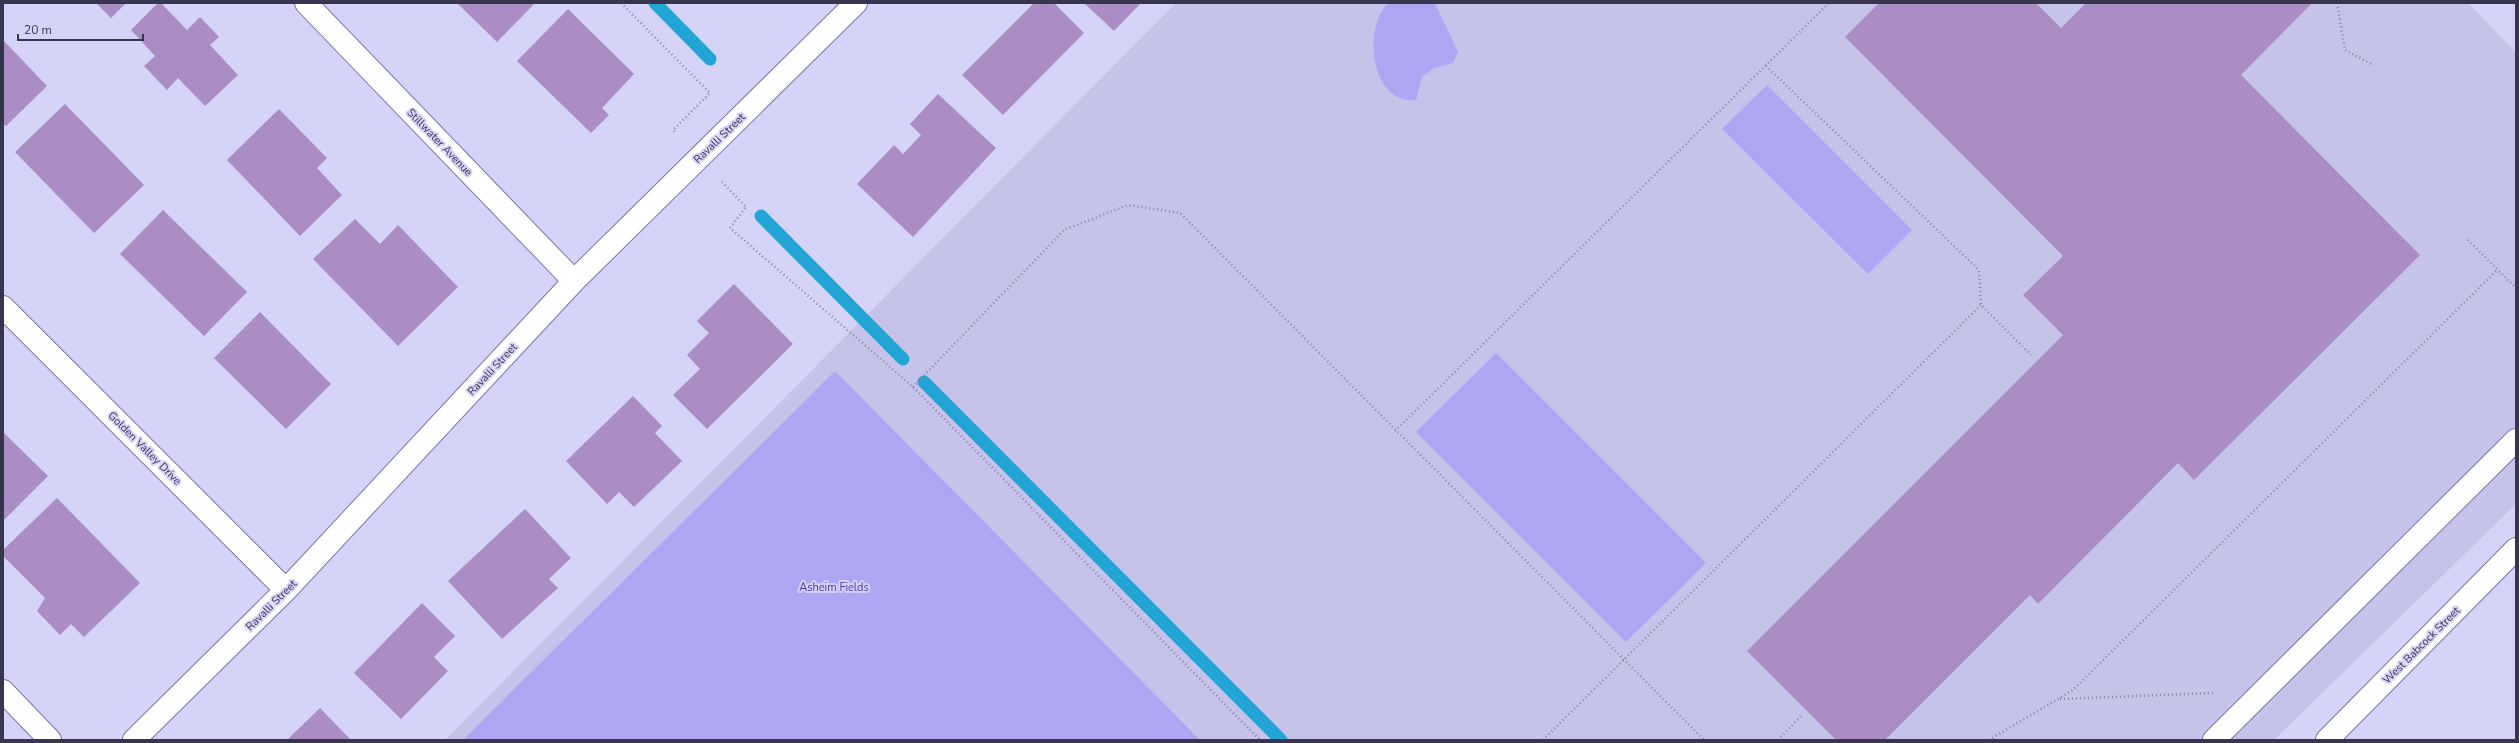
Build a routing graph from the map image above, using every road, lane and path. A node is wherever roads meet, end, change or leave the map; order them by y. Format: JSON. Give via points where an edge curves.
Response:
{"nodes":[{"id":1,"x":306,"y":3,"type":"edge"},
{"id":2,"x":621,"y":3,"type":"edge"},
{"id":3,"x":856,"y":3,"type":"edge"},
{"id":4,"x":1830,"y":3,"type":"edge"},
{"id":5,"x":2337,"y":3,"type":"edge"},
{"id":6,"x":2373,"y":65,"type":"dead end"},
{"id":7,"x":1766,"y":66,"type":"junction"},
{"id":8,"x":673,"y":130,"type":"dead end"},
{"id":9,"x":746,"y":207,"type":"dead end"},
{"id":10,"x":2468,"y":240,"type":"dead end"},
{"id":11,"x":2498,"y":269,"type":"junction"},
{"id":12,"x":574,"y":281,"type":"junction"},
{"id":13,"x":2516,"y":288,"type":"edge"},
{"id":14,"x":1981,"y":305,"type":"junction"},
{"id":15,"x":3,"y":306,"type":"edge"},
{"id":16,"x":2031,"y":355,"type":"dead end"},
{"id":17,"x":913,"y":386,"type":"junction"},
{"id":18,"x":1395,"y":431,"type":"junction"},
{"id":19,"x":2516,"y":440,"type":"edge"},
{"id":20,"x":2516,"y":549,"type":"edge"},
{"id":21,"x":286,"y":590,"type":"junction"},
{"id":22,"x":1623,"y":659,"type":"junction"},
{"id":23,"x":3,"y":690,"type":"edge"},
{"id":24,"x":2220,"y":692,"type":"dead end"},
{"id":25,"x":2058,"y":699,"type":"junction"},
{"id":26,"x":1803,"y":714,"type":"dead end"},
{"id":27,"x":50,"y":740,"type":"edge"},
{"id":28,"x":134,"y":740,"type":"edge"},
{"id":29,"x":1260,"y":740,"type":"edge"},
{"id":30,"x":1543,"y":740,"type":"edge"},
{"id":31,"x":1704,"y":740,"type":"edge"},
{"id":32,"x":1778,"y":740,"type":"edge"},
{"id":33,"x":1989,"y":740,"type":"edge"},
{"id":34,"x":2214,"y":740,"type":"edge"},
{"id":35,"x":2327,"y":740,"type":"edge"}],
"edges":[{"from":1,"to":12,"type":"street","name":"Stillwater Avenue"},
{"from":2,"to":8,"type":"path","via":[[710,93]]},
{"from":3,"to":12,"type":"street","name":"Ravalli Street"},
{"from":4,"to":7,"type":"path"},
{"from":5,"to":6,"type":"path","via":[[2345,50]]},
{"from":7,"to":14,"type":"path","via":[[1979,270]]},
{"from":7,"to":18,"type":"path"},
{"from":9,"to":17,"type":"path","via":[[730,228]]},
{"from":10,"to":11,"type":"path"},
{"from":11,"to":13,"type":"path"},
{"from":11,"to":25,"type":"path","via":[[2073,690]]},
{"from":12,"to":21,"type":"street","name":"Ravalli Street"},
{"from":14,"to":16,"type":"path"},
{"from":14,"to":22,"type":"path"},
{"from":15,"to":21,"type":"street","name":"Golden Valley Drive"},
{"from":17,"to":18,"type":"path","via":[[1064,230],[1128,205],[1180,213]]},
{"from":17,"to":29,"type":"path"},
{"from":18,"to":22,"type":"path"},
{"from":19,"to":34,"type":"street"},
{"from":20,"to":35,"type":"street","name":"West Babcock Street"},
{"from":21,"to":28,"type":"street","name":"Ravalli Street"},
{"from":22,"to":30,"type":"path"},
{"from":22,"to":31,"type":"path"},
{"from":23,"to":27,"type":"street"},
{"from":24,"to":25,"type":"path"},
{"from":25,"to":33,"type":"path"},
{"from":26,"to":32,"type":"path"}]}
